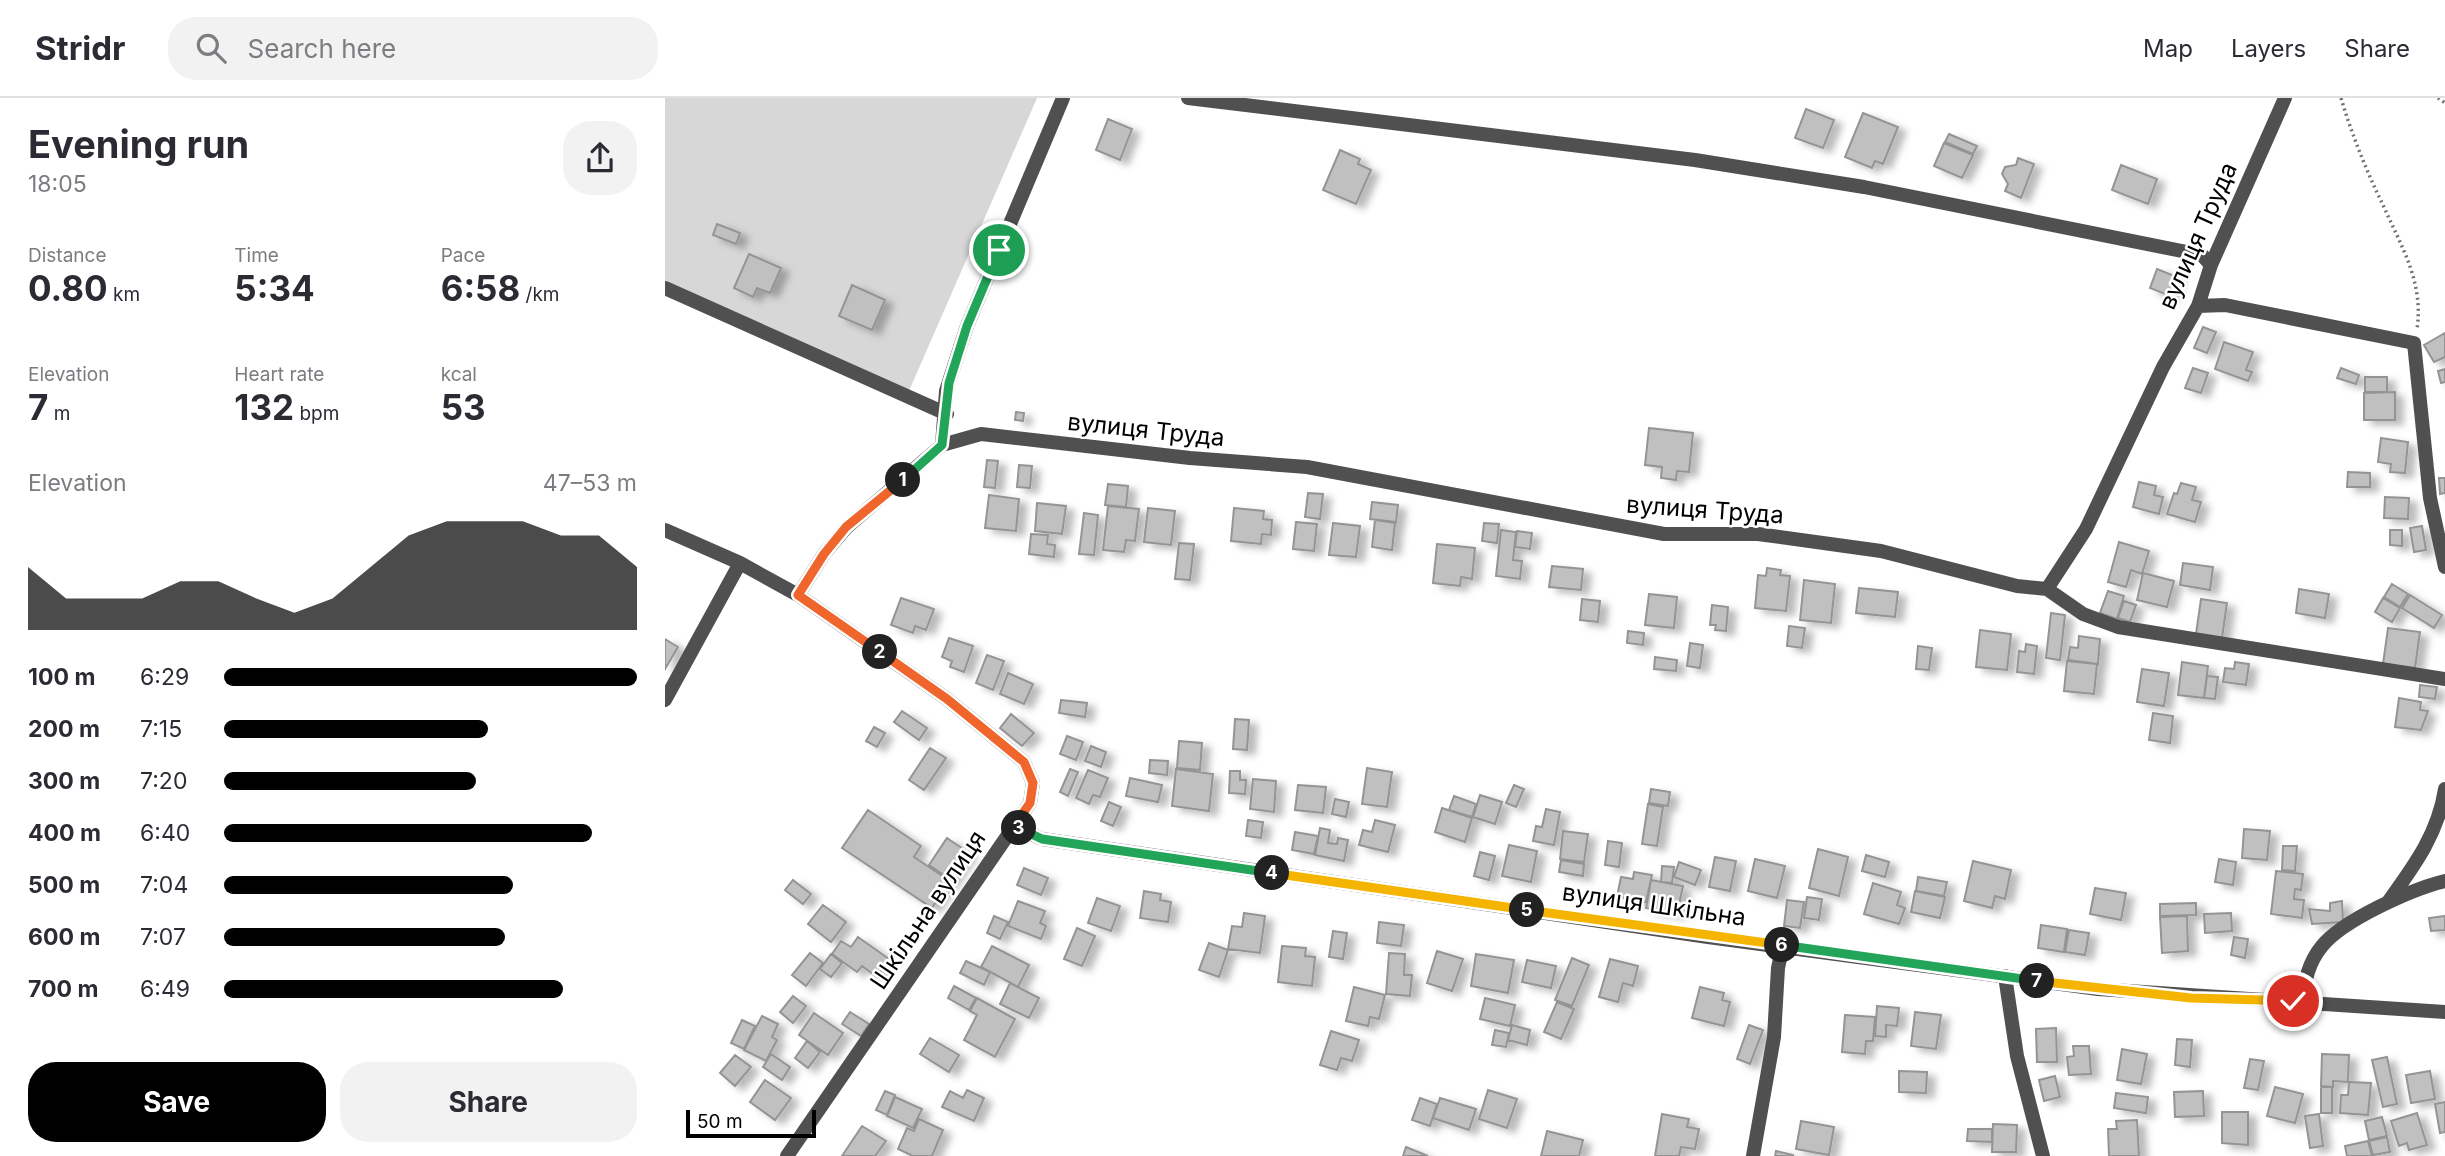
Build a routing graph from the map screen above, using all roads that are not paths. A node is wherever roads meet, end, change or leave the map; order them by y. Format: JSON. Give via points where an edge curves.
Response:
{"nodes":[{"id":1,"x":1063,"y":98,"type":"edge"},
{"id":2,"x":1188,"y":98,"type":"edge"},
{"id":3,"x":2285,"y":98,"type":"edge"},
{"id":4,"x":2211,"y":265,"type":"junction"},
{"id":5,"x":665,"y":288,"type":"edge"},
{"id":6,"x":2197,"y":306,"type":"junction"},
{"id":7,"x":947,"y":414,"type":"junction"},
{"id":8,"x":942,"y":445,"type":"junction"},
{"id":9,"x":665,"y":530,"type":"edge"},
{"id":10,"x":740,"y":563,"type":"junction"},
{"id":11,"x":2445,"y":567,"type":"edge"},
{"id":12,"x":2047,"y":589,"type":"junction"},
{"id":13,"x":798,"y":595,"type":"junction"},
{"id":14,"x":2445,"y":679,"type":"edge"},
{"id":15,"x":665,"y":700,"type":"edge"},
{"id":16,"x":2445,"y":789,"type":"edge"},
{"id":17,"x":1014,"y":826,"type":"junction"},
{"id":18,"x":2445,"y":881,"type":"edge"},
{"id":19,"x":2386,"y":904,"type":"junction"},
{"id":20,"x":1783,"y":945,"type":"junction"},
{"id":21,"x":2005,"y":976,"type":"junction"},
{"id":22,"x":2302,"y":1001,"type":"junction"},
{"id":23,"x":2445,"y":1012,"type":"edge"},
{"id":24,"x":787,"y":1156,"type":"edge"},
{"id":25,"x":1753,"y":1156,"type":"edge"},
{"id":26,"x":2043,"y":1156,"type":"edge"}],
"edges":[{"from":1,"to":7,"type":"street","via":[[967,326],[946,391]]},
{"from":2,"to":4,"type":"street","via":[[1770,172],[2202,255]]},
{"from":3,"to":4,"type":"street","name":"вулиця Труда"},
{"from":4,"to":6,"type":"street","name":"вулиця Труда"},
{"from":5,"to":7,"type":"street"},
{"from":6,"to":11,"type":"street","via":[[2225,305],[2414,343],[2430,498]]},
{"from":6,"to":12,"type":"street","name":"вулиця Труда","via":[[2086,528]]},
{"from":7,"to":8,"type":"street"},
{"from":8,"to":12,"type":"street","name":"вулиця Труда","via":[[981,434],[1307,467],[1641,531],[1758,534],[1881,551],[2017,586]]},
{"from":8,"to":13,"type":"street","name":"вулиця Труда","via":[[846,527]]},
{"from":9,"to":10,"type":"street","name":"Шкільна вулиця"},
{"from":10,"to":13,"type":"street","name":"Шкільна вулиця"},
{"from":10,"to":15,"type":"street"},
{"from":12,"to":14,"type":"street","via":[[2083,614],[2118,627]]},
{"from":13,"to":17,"type":"street","name":"Шкільна вулиця","via":[[947,699],[1024,762],[1033,783],[1030,803]]},
{"from":16,"to":19,"type":"street","via":[[2437,824],[2423,854]]},
{"from":17,"to":20,"type":"street","name":"вулиця Шкільна","via":[[1042,839]]},
{"from":17,"to":24,"type":"street","name":"Шкільна вулиця"},
{"from":18,"to":19,"type":"street"},
{"from":19,"to":22,"type":"street","via":[[2323,945],[2307,971]]},
{"from":20,"to":21,"type":"street","name":"вулиця Шкільна"},
{"from":20,"to":25,"type":"street","via":[[1777,968],[1774,1037]]},
{"from":21,"to":22,"type":"street","name":"вулиця Шкільна","via":[[2191,998]]},
{"from":21,"to":26,"type":"street","via":[[2017,1056]]},
{"from":22,"to":23,"type":"street","name":"вулиця Шкільна"}]}
